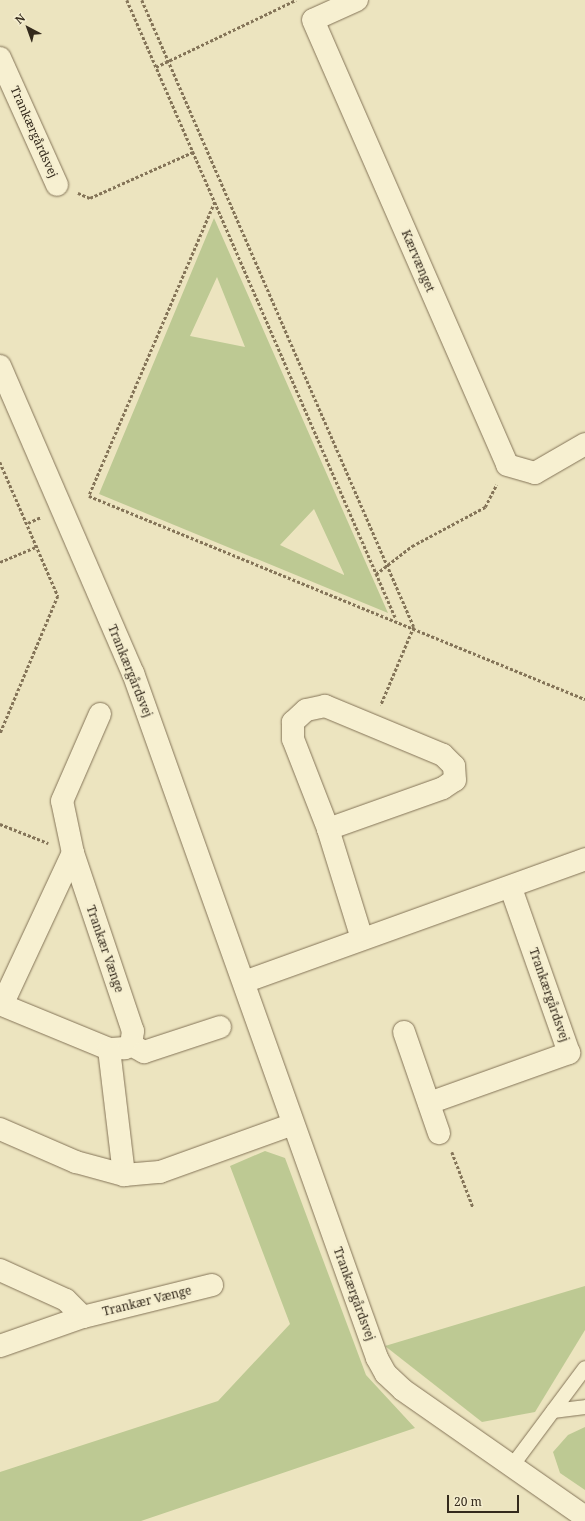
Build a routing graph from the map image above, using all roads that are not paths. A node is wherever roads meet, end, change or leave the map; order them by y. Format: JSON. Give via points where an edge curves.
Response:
{"nodes":[{"id":1,"x":357,"y":0,"type":"edge"},
{"id":2,"x":0,"y":58,"type":"edge"},
{"id":3,"x":57,"y":185,"type":"road end"},
{"id":4,"x":0,"y":366,"type":"edge"},
{"id":5,"x":585,"y":444,"type":"edge"},
{"id":6,"x":100,"y":714,"type":"dead end"},
{"id":7,"x":328,"y":829,"type":"junction"},
{"id":8,"x":73,"y":853,"type":"junction"},
{"id":9,"x":585,"y":859,"type":"edge"},
{"id":10,"x":511,"y":888,"type":"junction"},
{"id":11,"x":362,"y":939,"type":"junction"},
{"id":12,"x":244,"y":982,"type":"junction"},
{"id":13,"x":1,"y":1006,"type":"edge"},
{"id":14,"x":220,"y":1027,"type":"dead end"},
{"id":15,"x":404,"y":1032,"type":"dead end"},
{"id":16,"x":131,"y":1045,"type":"junction"},
{"id":17,"x":109,"y":1049,"type":"junction"},
{"id":18,"x":429,"y":1103,"type":"junction"},
{"id":19,"x":293,"y":1124,"type":"junction"},
{"id":20,"x":0,"y":1129,"type":"edge"},
{"id":21,"x":439,"y":1133,"type":"road end"},
{"id":22,"x":124,"y":1175,"type":"junction"},
{"id":23,"x":0,"y":1270,"type":"edge"},
{"id":24,"x":212,"y":1285,"type":"dead end"},
{"id":25,"x":82,"y":1317,"type":"junction"},
{"id":26,"x":0,"y":1346,"type":"edge"},
{"id":27,"x":585,"y":1368,"type":"edge"},
{"id":28,"x":585,"y":1407,"type":"edge"},
{"id":29,"x":553,"y":1411,"type":"junction"},
{"id":30,"x":512,"y":1466,"type":"junction"},
{"id":31,"x":585,"y":1517,"type":"edge"}],
"edges":[{"from":1,"to":5,"type":"street","name":"Kærvænget","via":[[313,20],[507,465],[535,473]]},
{"from":2,"to":3,"type":"street","name":"Trankærgårdsvej"},
{"from":4,"to":12,"type":"street","name":"Trankærgårdsvej","via":[[132,674]]},
{"from":6,"to":8,"type":"street","name":"Trankær Vænge","via":[[62,801]]},
{"from":7,"to":7,"type":"street","via":[[293,740],[293,722],[306,710],[325,706],[443,755],[454,766],[455,780],[443,788]]},
{"from":7,"to":11,"type":"street"},
{"from":8,"to":13,"type":"street"},
{"from":8,"to":16,"type":"street","name":"Trankær Vænge","via":[[133,1031]]},
{"from":9,"to":10,"type":"street"},
{"from":10,"to":11,"type":"street"},
{"from":10,"to":18,"type":"street","name":"Trankærgårdsvej","via":[[569,1053]]},
{"from":11,"to":12,"type":"street"},
{"from":12,"to":19,"type":"street","name":"Trankærgårdsvej"},
{"from":13,"to":17,"type":"street"},
{"from":14,"to":16,"type":"street","via":[[144,1052]]},
{"from":15,"to":18,"type":"street"},
{"from":16,"to":17,"type":"street"},
{"from":17,"to":22,"type":"street"},
{"from":18,"to":21,"type":"street"},
{"from":19,"to":22,"type":"street","via":[[160,1172]]},
{"from":19,"to":30,"type":"street","name":"Trankærgårdsvej","via":[[377,1358],[386,1374],[403,1390]]},
{"from":20,"to":22,"type":"street","via":[[76,1162]]},
{"from":23,"to":25,"type":"street","via":[[66,1300]]},
{"from":24,"to":25,"type":"street","name":"Trankær Vænge"},
{"from":25,"to":26,"type":"street","name":"Trankær Vænge"},
{"from":27,"to":29,"type":"lane"},
{"from":28,"to":29,"type":"lane"},
{"from":29,"to":30,"type":"lane"},
{"from":30,"to":31,"type":"street","name":"Trankærgårdsvej"}]}
